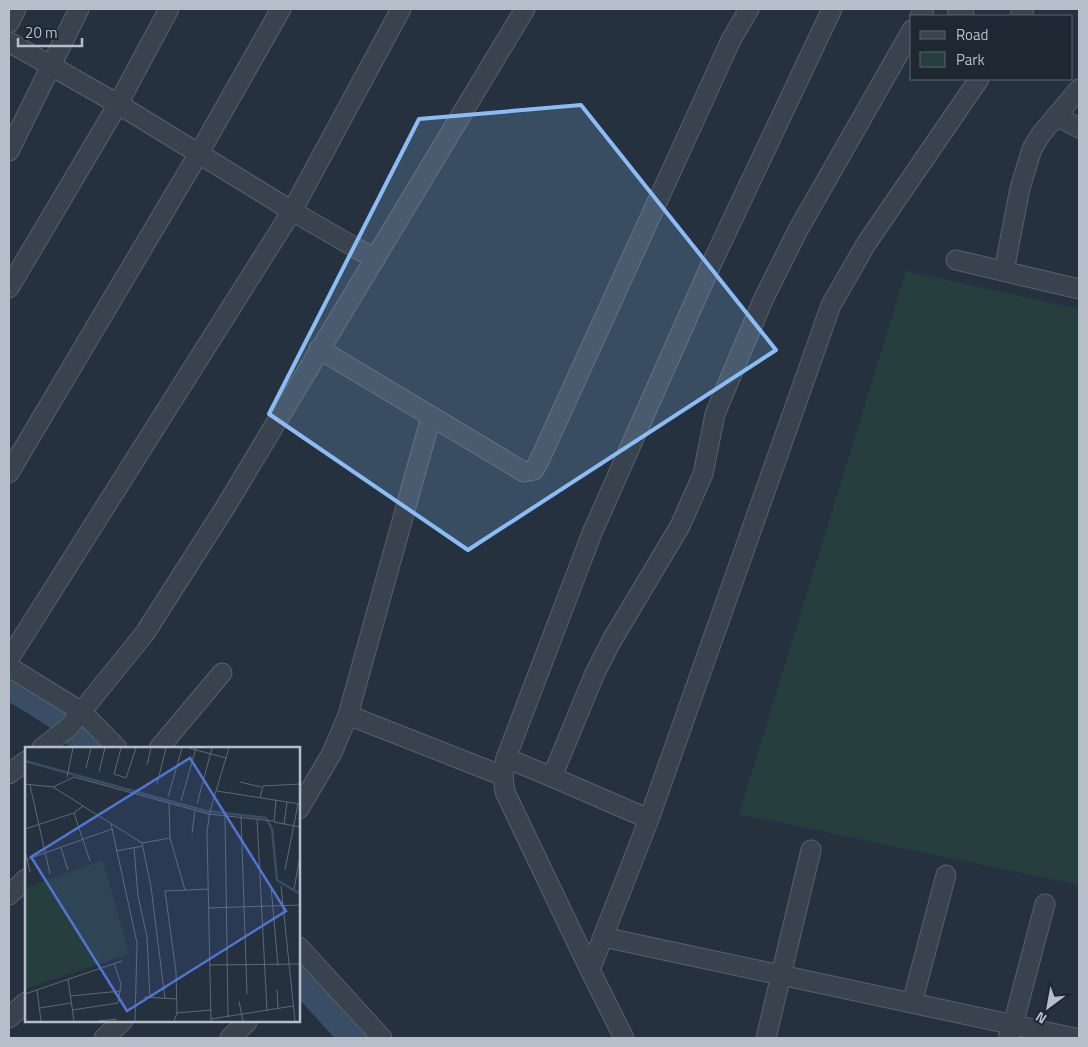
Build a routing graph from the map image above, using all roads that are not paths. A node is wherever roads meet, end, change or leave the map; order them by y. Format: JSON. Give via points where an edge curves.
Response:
{"nodes":[{"id":1,"x":16,"y":9,"type":"edge"},
{"id":2,"x":79,"y":9,"type":"edge"},
{"id":3,"x":169,"y":9,"type":"edge"},
{"id":4,"x":281,"y":9,"type":"edge"},
{"id":5,"x":401,"y":9,"type":"edge"},
{"id":6,"x":525,"y":9,"type":"edge"},
{"id":7,"x":749,"y":9,"type":"edge"},
{"id":8,"x":832,"y":9,"type":"edge"},
{"id":9,"x":9,"y":23,"type":"edge"},
{"id":10,"x":910,"y":34,"type":"edge"},
{"id":11,"x":9,"y":42,"type":"edge"},
{"id":12,"x":50,"y":66,"type":"junction"},
{"id":13,"x":978,"y":80,"type":"edge"},
{"id":14,"x":1079,"y":89,"type":"edge"},
{"id":15,"x":118,"y":104,"type":"junction"},
{"id":16,"x":1056,"y":116,"type":"junction"},
{"id":17,"x":1079,"y":128,"type":"edge"},
{"id":18,"x":9,"y":151,"type":"edge"},
{"id":19,"x":199,"y":153,"type":"junction"},
{"id":20,"x":292,"y":211,"type":"junction"},
{"id":21,"x":375,"y":259,"type":"junction"},
{"id":22,"x":956,"y":260,"type":"dead end"},
{"id":23,"x":1004,"y":271,"type":"junction"},
{"id":24,"x":9,"y":288,"type":"edge"},
{"id":25,"x":1079,"y":289,"type":"edge"},
{"id":26,"x":320,"y":349,"type":"junction"},
{"id":27,"x":431,"y":417,"type":"junction"},
{"id":28,"x":9,"y":473,"type":"edge"},
{"id":29,"x":9,"y":659,"type":"edge"},
{"id":30,"x":9,"y":667,"type":"edge"},
{"id":31,"x":222,"y":673,"type":"dead end"},
{"id":32,"x":348,"y":715,"type":"junction"},
{"id":33,"x":76,"y":719,"type":"junction"},
{"id":34,"x":43,"y":747,"type":"edge"},
{"id":35,"x":116,"y":747,"type":"edge"},
{"id":36,"x":160,"y":747,"type":"edge"},
{"id":37,"x":25,"y":762,"type":"edge"},
{"id":38,"x":505,"y":767,"type":"junction"},
{"id":39,"x":9,"y":774,"type":"edge"},
{"id":40,"x":552,"y":777,"type":"junction"},
{"id":41,"x":300,"y":807,"type":"edge"},
{"id":42,"x":649,"y":819,"type":"junction"},
{"id":43,"x":811,"y":850,"type":"dead end"},
{"id":44,"x":946,"y":875,"type":"dead end"},
{"id":45,"x":25,"y":880,"type":"edge"},
{"id":46,"x":9,"y":895,"type":"edge"},
{"id":47,"x":1045,"y":904,"type":"dead end"},
{"id":48,"x":603,"y":937,"type":"junction"},
{"id":49,"x":300,"y":947,"type":"edge"},
{"id":50,"x":590,"y":970,"type":"junction"},
{"id":51,"x":781,"y":975,"type":"junction"},
{"id":52,"x":25,"y":1003,"type":"edge"},
{"id":53,"x":912,"y":1003,"type":"junction"},
{"id":54,"x":9,"y":1018,"type":"edge"},
{"id":55,"x":122,"y":1022,"type":"edge"},
{"id":56,"x":246,"y":1022,"type":"dead end"},
{"id":57,"x":1011,"y":1031,"type":"edge"},
{"id":58,"x":104,"y":1038,"type":"edge"},
{"id":59,"x":230,"y":1038,"type":"edge"},
{"id":60,"x":382,"y":1038,"type":"edge"},
{"id":61,"x":624,"y":1038,"type":"edge"},
{"id":62,"x":766,"y":1038,"type":"edge"},
{"id":63,"x":1075,"y":1038,"type":"edge"}],
"edges":[{"from":1,"to":9,"type":"street"},
{"from":2,"to":12,"type":"street"},
{"from":3,"to":15,"type":"street"},
{"from":4,"to":19,"type":"street"},
{"from":5,"to":20,"type":"street"},
{"from":6,"to":21,"type":"street"},
{"from":7,"to":27,"type":"street","via":[[731,40],[534,470],[524,472]]},
{"from":8,"to":38,"type":"street","via":[[710,267],[592,533]]},
{"from":10,"to":40,"type":"street","via":[[798,230],[763,300],[715,414],[703,474],[680,526],[595,673]]},
{"from":11,"to":12,"type":"street"},
{"from":12,"to":15,"type":"street"},
{"from":12,"to":18,"type":"street"},
{"from":13,"to":42,"type":"street","via":[[866,244],[831,306]]},
{"from":14,"to":16,"type":"street"},
{"from":15,"to":19,"type":"street"},
{"from":15,"to":24,"type":"street"},
{"from":16,"to":17,"type":"street"},
{"from":16,"to":23,"type":"street","via":[[1032,149],[1020,188]]},
{"from":19,"to":20,"type":"street"},
{"from":19,"to":28,"type":"street"},
{"from":20,"to":21,"type":"street"},
{"from":20,"to":29,"type":"street"},
{"from":21,"to":26,"type":"street"},
{"from":22,"to":23,"type":"street"},
{"from":23,"to":25,"type":"street"},
{"from":26,"to":27,"type":"street"},
{"from":26,"to":33,"type":"street","via":[[145,633]]},
{"from":27,"to":32,"type":"street"},
{"from":30,"to":33,"type":"street"},
{"from":31,"to":36,"type":"street"},
{"from":32,"to":38,"type":"street"},
{"from":32,"to":41,"type":"street","via":[[332,753]]},
{"from":33,"to":34,"type":"street"},
{"from":33,"to":35,"type":"street"},
{"from":37,"to":39,"type":"street"},
{"from":38,"to":40,"type":"street"},
{"from":38,"to":50,"type":"street","via":[[505,792]]},
{"from":40,"to":42,"type":"street"},
{"from":42,"to":48,"type":"street"},
{"from":43,"to":51,"type":"street"},
{"from":44,"to":53,"type":"street"},
{"from":45,"to":46,"type":"street"},
{"from":47,"to":57,"type":"street"},
{"from":48,"to":50,"type":"street"},
{"from":48,"to":51,"type":"street"},
{"from":49,"to":60,"type":"street"},
{"from":50,"to":61,"type":"street"},
{"from":51,"to":53,"type":"street"},
{"from":51,"to":62,"type":"street"},
{"from":52,"to":54,"type":"street"},
{"from":53,"to":57,"type":"street"},
{"from":55,"to":58,"type":"street"},
{"from":56,"to":59,"type":"street"},
{"from":57,"to":63,"type":"street"}]}
